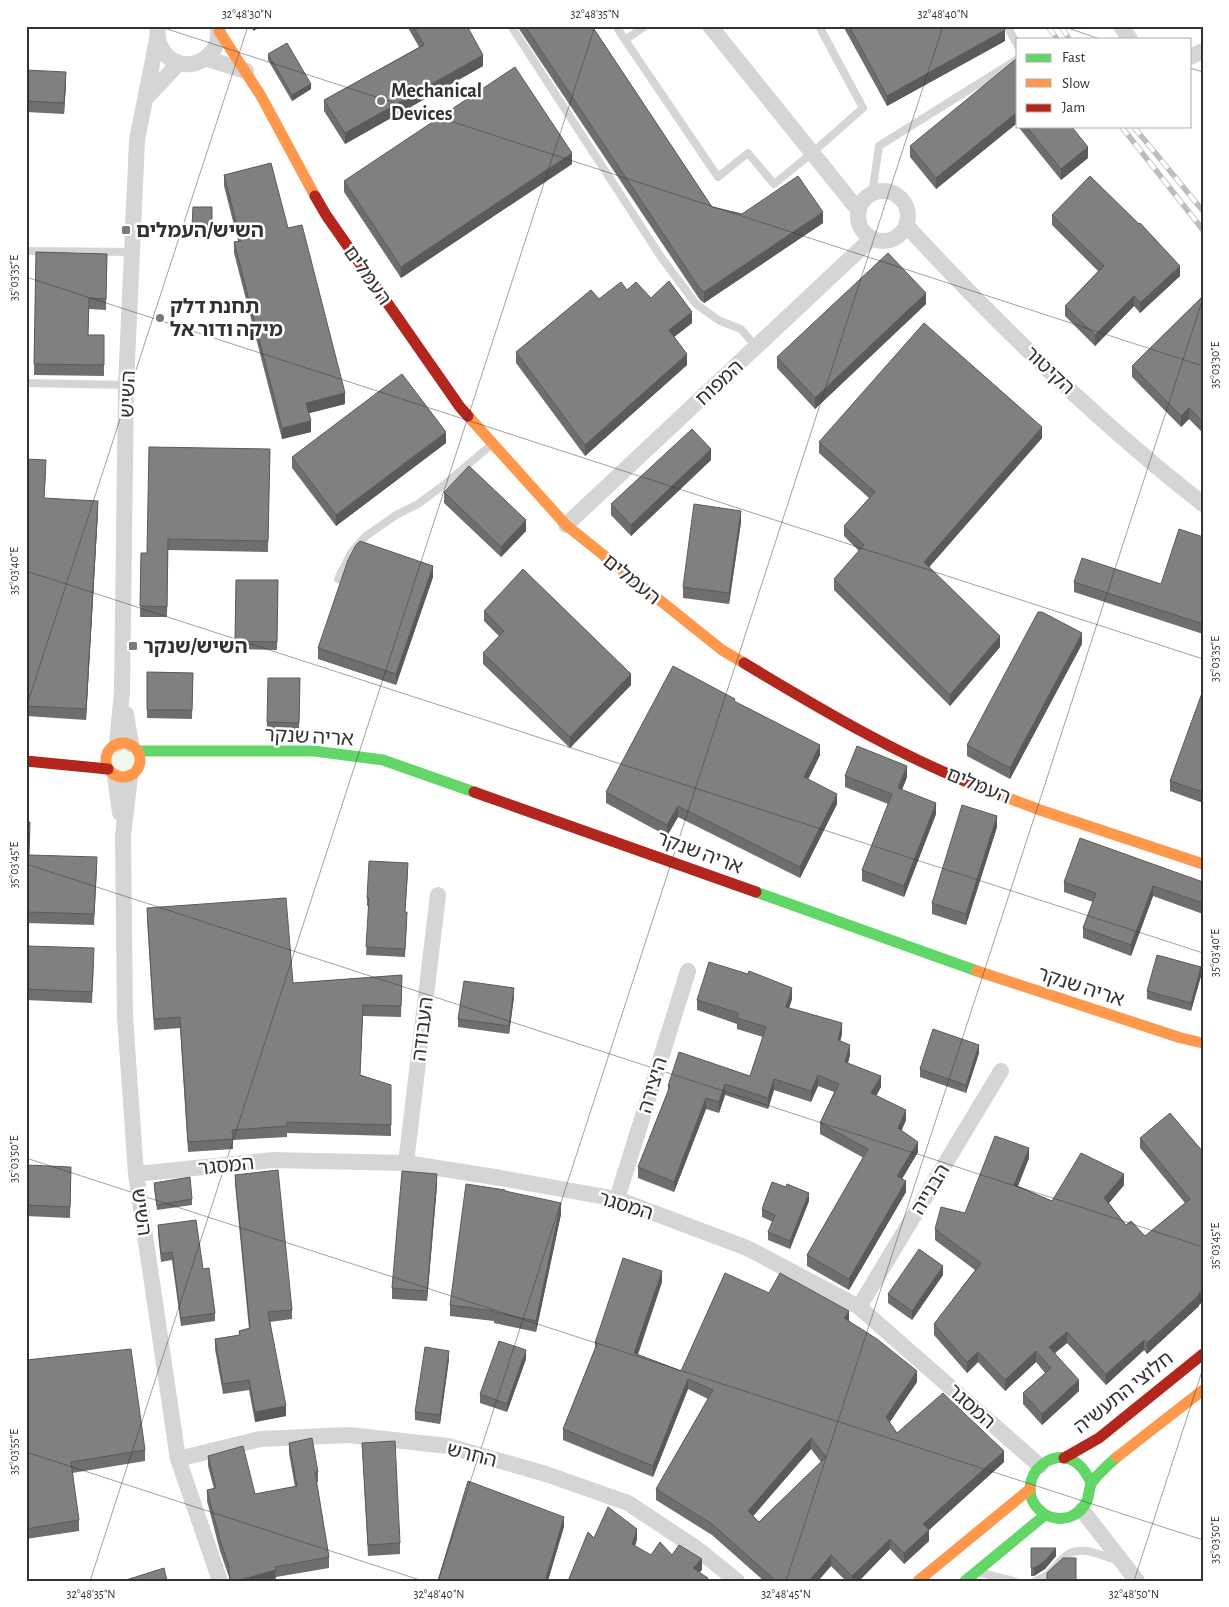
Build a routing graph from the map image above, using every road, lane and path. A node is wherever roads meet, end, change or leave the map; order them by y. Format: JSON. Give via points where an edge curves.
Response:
{"nodes":[{"id":1,"x":511,"y":26,"type":"edge"},
{"id":2,"x":616,"y":26,"type":"edge"},
{"id":3,"x":645,"y":26,"type":"edge"},
{"id":4,"x":710,"y":26,"type":"edge"},
{"id":5,"x":819,"y":26,"type":"edge"},
{"id":6,"x":1007,"y":26,"type":"edge"},
{"id":7,"x":1121,"y":26,"type":"edge"},
{"id":8,"x":218,"y":28,"type":"edge"},
{"id":9,"x":158,"y":32,"type":"edge"},
{"id":10,"x":1129,"y":38,"type":"edge"},
{"id":11,"x":625,"y":40,"type":"junction"},
{"id":12,"x":1016,"y":42,"type":"edge"},
{"id":13,"x":205,"y":58,"type":"junction"},
{"id":14,"x":1016,"y":61,"type":"edge"},
{"id":15,"x":179,"y":63,"type":"junction"},
{"id":16,"x":246,"y":72,"type":"junction"},
{"id":17,"x":146,"y":98,"type":"junction"},
{"id":18,"x":812,"y":153,"type":"junction"},
{"id":19,"x":872,"y":194,"type":"junction"},
{"id":20,"x":859,"y":212,"type":"junction"},
{"id":21,"x":906,"y":225,"type":"junction"},
{"id":22,"x":872,"y":238,"type":"junction"},
{"id":23,"x":26,"y":251,"type":"edge"},
{"id":24,"x":133,"y":252,"type":"junction"},
{"id":25,"x":756,"y":347,"type":"junction"},
{"id":26,"x":26,"y":383,"type":"edge"},
{"id":27,"x":126,"y":385,"type":"junction"},
{"id":28,"x":493,"y":444,"type":"junction"},
{"id":29,"x":1203,"y":504,"type":"edge"},
{"id":30,"x":566,"y":526,"type":"junction"},
{"id":31,"x":338,"y":579,"type":"dead end"},
{"id":32,"x":113,"y":751,"type":"junction"},
{"id":33,"x":197,"y":751,"type":"junction"},
{"id":34,"x":27,"y":761,"type":"edge"},
{"id":35,"x":123,"y":772,"type":"junction"},
{"id":36,"x":1203,"y":864,"type":"edge"},
{"id":37,"x":438,"y":895,"type":"dead end"},
{"id":38,"x":688,"y":971,"type":"dead end"},
{"id":39,"x":1181,"y":1038,"type":"junction"},
{"id":40,"x":1203,"y":1043,"type":"edge"},
{"id":41,"x":1203,"y":1050,"type":"edge"},
{"id":42,"x":1001,"y":1071,"type":"dead end"},
{"id":43,"x":406,"y":1164,"type":"junction"},
{"id":44,"x":136,"y":1174,"type":"junction"},
{"id":45,"x":617,"y":1199,"type":"junction"},
{"id":46,"x":859,"y":1307,"type":"junction"},
{"id":47,"x":1203,"y":1354,"type":"edge"},
{"id":48,"x":1203,"y":1390,"type":"edge"},
{"id":49,"x":1064,"y":1458,"type":"junction"},
{"id":50,"x":178,"y":1459,"type":"junction"},
{"id":51,"x":1040,"y":1466,"type":"junction"},
{"id":52,"x":1091,"y":1483,"type":"junction"},
{"id":53,"x":1030,"y":1489,"type":"junction"},
{"id":54,"x":1082,"y":1510,"type":"junction"},
{"id":55,"x":1045,"y":1515,"type":"junction"},
{"id":56,"x":1123,"y":1563,"type":"junction"},
{"id":57,"x":977,"y":1572,"type":"junction"},
{"id":58,"x":220,"y":1581,"type":"edge"},
{"id":59,"x":737,"y":1581,"type":"edge"},
{"id":60,"x":918,"y":1581,"type":"edge"},
{"id":61,"x":965,"y":1581,"type":"edge"},
{"id":62,"x":1014,"y":1581,"type":"edge"},
{"id":63,"x":1036,"y":1581,"type":"edge"},
{"id":64,"x":1137,"y":1581,"type":"edge"}],
"edges":[{"from":1,"to":25,"type":"lane","via":[[660,257],[696,304],[720,321],[741,329]]},
{"from":2,"to":11,"type":"lane"},
{"from":3,"to":11,"type":"lane"},
{"from":4,"to":18,"type":"street"},
{"from":5,"to":18,"type":"lane","via":[[863,108]]},
{"from":6,"to":12,"type":"lane"},
{"from":7,"to":10,"type":"street"},
{"from":8,"to":13,"type":"street","via":[[216,45]]},
{"from":8,"to":16,"type":"street","name":"העמלים"},
{"from":9,"to":15,"type":"street","via":[[163,52]]},
{"from":9,"to":17,"type":"street","name":"השיש"},
{"from":11,"to":18,"type":"lane","via":[[718,177],[748,153],[774,184]]},
{"from":13,"to":15,"type":"street","via":[[189,64]]},
{"from":13,"to":16,"type":"street"},
{"from":14,"to":19,"type":"lane","via":[[879,146]]},
{"from":15,"to":17,"type":"street"},
{"from":16,"to":28,"type":"street","name":"העמלים","via":[[326,214],[460,406]]},
{"from":17,"to":24,"type":"street","name":"השיש","via":[[137,140]]},
{"from":18,"to":20,"type":"street"},
{"from":19,"to":20,"type":"street","via":[[866,198]]},
{"from":19,"to":21,"type":"street","via":[[889,192],[897,195],[907,209]]},
{"from":20,"to":22,"type":"street","via":[[861,227]]},
{"from":21,"to":22,"type":"street","via":[[896,238],[880,241]]},
{"from":21,"to":29,"type":"street","name":"הקיטור","via":[[1049,370],[1157,468]]},
{"from":22,"to":25,"type":"street","name":"המפוח"},
{"from":23,"to":24,"type":"lane"},
{"from":24,"to":27,"type":"street","name":"השיש"},
{"from":25,"to":30,"type":"street","name":"המפוח"},
{"from":26,"to":27,"type":"lane"},
{"from":27,"to":32,"type":"street","name":"השיש","via":[[122,692]]},
{"from":28,"to":30,"type":"street","name":"העמלים"},
{"from":28,"to":31,"type":"lane","via":[[418,504],[366,536],[351,553]]},
{"from":30,"to":36,"type":"street","name":"העמלים","via":[[722,650],[832,716],[969,783]]},
{"from":32,"to":33,"type":"street","name":"אריה שנקר"},
{"from":32,"to":34,"type":"street","name":"אריה שנקר"},
{"from":32,"to":35,"type":"street","via":[[106,759]]},
{"from":32,"to":35,"type":"street","via":[[141,760]]},
{"from":33,"to":35,"type":"street","name":"אריה שנקר"},
{"from":33,"to":39,"type":"street","name":"אריה שנקר","via":[[314,751],[383,760],[576,826],[954,964]]},
{"from":34,"to":35,"type":"street","name":"אריה שנקר"},
{"from":35,"to":44,"type":"street","name":"השיש","via":[[125,1017]]},
{"from":37,"to":43,"type":"street","name":"העבודה"},
{"from":38,"to":45,"type":"street","name":"היצירה"},
{"from":39,"to":40,"type":"street","name":"אריה שנקר"},
{"from":39,"to":41,"type":"street","name":"אריה שנקר"},
{"from":42,"to":46,"type":"street","name":"הבנייה"},
{"from":43,"to":44,"type":"street","name":"המסגר","via":[[273,1160]]},
{"from":43,"to":45,"type":"street","name":"המסגר"},
{"from":44,"to":50,"type":"street","name":"השיש"},
{"from":45,"to":46,"type":"street","name":"המסגר","via":[[747,1248]]},
{"from":46,"to":51,"type":"street","name":"המסגר"},
{"from":47,"to":49,"type":"street","name":"חלוצי התעשיה","via":[[1098,1438]]},
{"from":48,"to":52,"type":"street","via":[[1114,1460]]},
{"from":49,"to":51,"type":"street","name":"חלוצי התעשיה","via":[[1054,1458]]},
{"from":49,"to":52,"type":"street","name":"חלוצי התעשיה","via":[[1082,1466]]},
{"from":50,"to":58,"type":"street","name":"השיש"},
{"from":50,"to":59,"type":"street","name":"החרש","via":[[260,1439],[349,1435],[448,1446],[546,1474],[628,1503],[696,1548]]},
{"from":51,"to":53,"type":"street","via":[[1032,1478]]},
{"from":52,"to":54,"type":"street","via":[[1088,1502]]},
{"from":53,"to":55,"type":"street","via":[[1037,1508]]},
{"from":53,"to":60,"type":"street"},
{"from":54,"to":55,"type":"street","via":[[1064,1519]]},
{"from":54,"to":56,"type":"street"},
{"from":55,"to":57,"type":"street"},
{"from":56,"to":63,"type":"lane","via":[[1077,1550],[1064,1556],[1047,1576]]},
{"from":56,"to":64,"type":"street"},
{"from":57,"to":61,"type":"street"},
{"from":57,"to":62,"type":"lane"}]}
